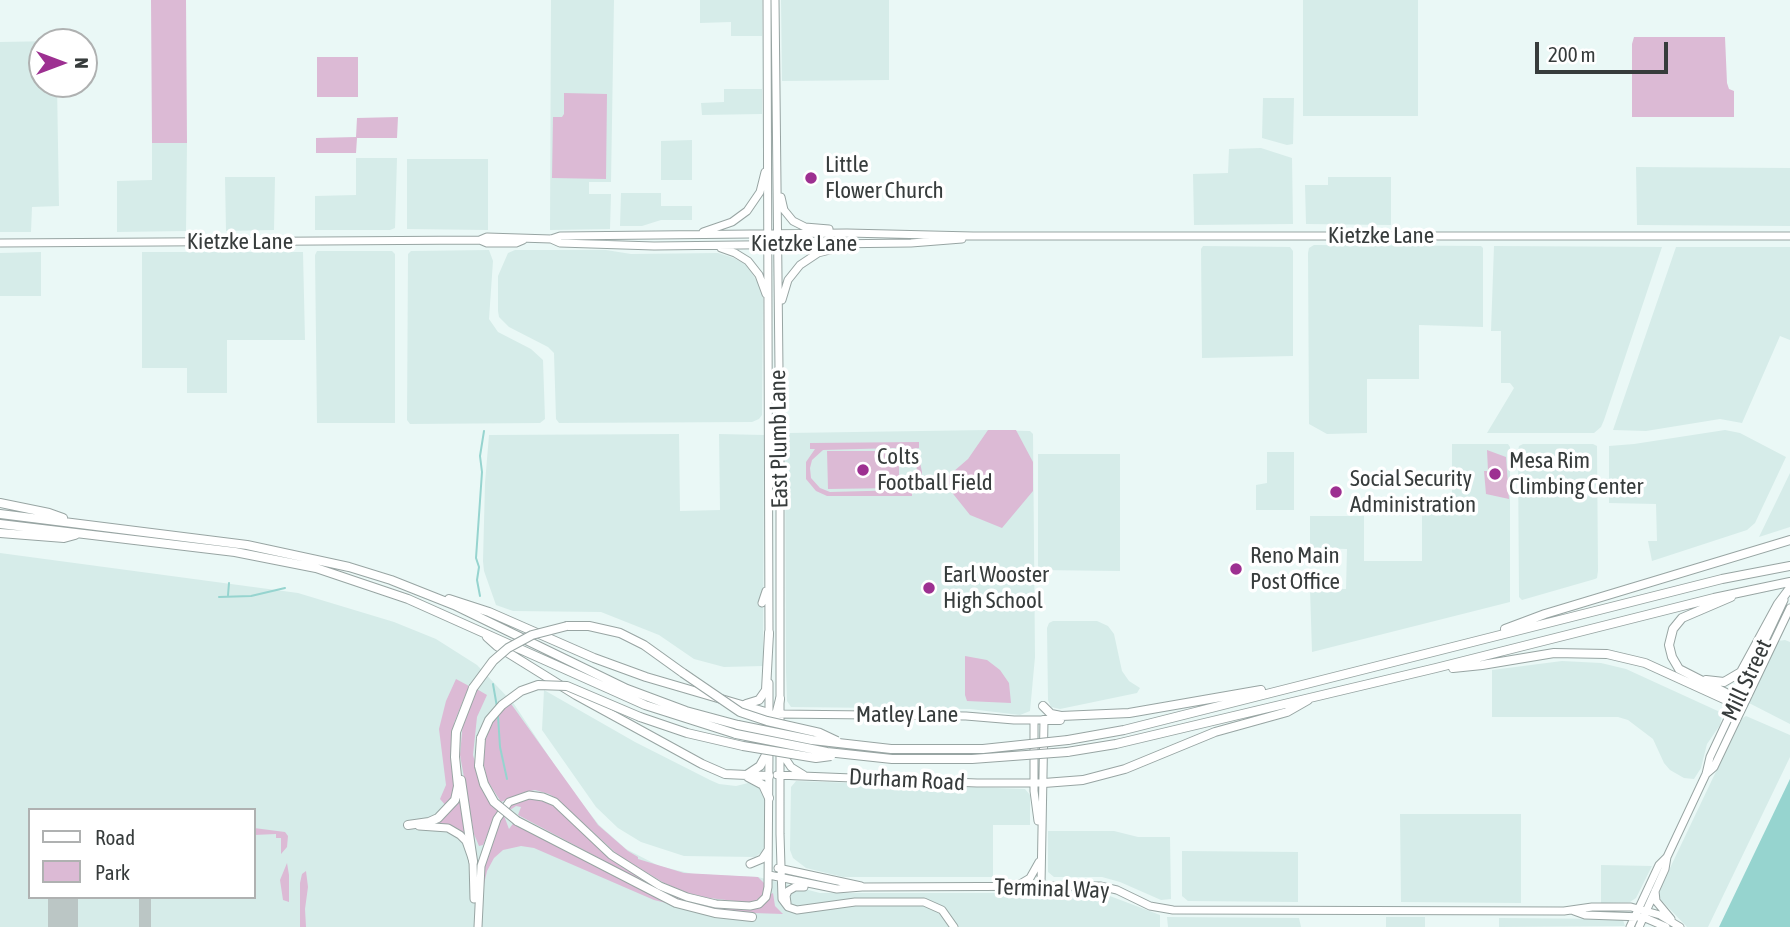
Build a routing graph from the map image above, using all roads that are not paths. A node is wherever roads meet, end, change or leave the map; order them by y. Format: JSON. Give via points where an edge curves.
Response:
{"nodes":[{"id":1,"x":767,"y":0,"type":"edge"},
{"id":2,"x":775,"y":0,"type":"edge"},
{"id":3,"x":768,"y":143,"type":"junction"},
{"id":4,"x":777,"y":167,"type":"junction"},
{"id":5,"x":774,"y":233,"type":"junction"},
{"id":6,"x":847,"y":233,"type":"junction"},
{"id":7,"x":697,"y":234,"type":"junction"},
{"id":8,"x":973,"y":236,"type":"junction"},
{"id":9,"x":1790,"y":236,"type":"edge"},
{"id":10,"x":551,"y":239,"type":"junction"},
{"id":11,"x":0,"y":243,"type":"edge"},
{"id":12,"x":769,"y":244,"type":"junction"},
{"id":13,"x":778,"y":244,"type":"junction"},
{"id":14,"x":856,"y":244,"type":"junction"},
{"id":15,"x":713,"y":245,"type":"junction"},
{"id":16,"x":769,"y":309,"type":"junction"},
{"id":17,"x":778,"y":346,"type":"junction"},
{"id":18,"x":0,"y":503,"type":"edge"},
{"id":19,"x":0,"y":514,"type":"edge"},
{"id":20,"x":72,"y":522,"type":"junction"},
{"id":21,"x":0,"y":524,"type":"edge"},
{"id":22,"x":0,"y":533,"type":"edge"},
{"id":23,"x":81,"y":534,"type":"junction"},
{"id":24,"x":1790,"y":539,"type":"edge"},
{"id":25,"x":1789,"y":566,"type":"edge"},
{"id":26,"x":1790,"y":586,"type":"edge"},
{"id":27,"x":1754,"y":589,"type":"junction"},
{"id":28,"x":425,"y":593,"type":"junction"},
{"id":29,"x":766,"y":604,"type":"junction"},
{"id":30,"x":1790,"y":608,"type":"edge"},
{"id":31,"x":483,"y":632,"type":"junction"},
{"id":32,"x":769,"y":633,"type":"junction"},
{"id":33,"x":1483,"y":639,"type":"junction"},
{"id":34,"x":1436,"y":668,"type":"junction"},
{"id":35,"x":1687,"y":674,"type":"junction"},
{"id":36,"x":1285,"y":687,"type":"junction"},
{"id":37,"x":780,"y":689,"type":"junction"},
{"id":38,"x":780,"y":699,"type":"joint"},
{"id":39,"x":736,"y":704,"type":"junction"},
{"id":40,"x":1043,"y":706,"type":"dead end"},
{"id":41,"x":1739,"y":706,"type":"junction"},
{"id":42,"x":1286,"y":707,"type":"junction"},
{"id":43,"x":1129,"y":713,"type":"junction"},
{"id":44,"x":774,"y":714,"type":"junction"},
{"id":45,"x":801,"y":715,"type":"junction"},
{"id":46,"x":1034,"y":720,"type":"junction"},
{"id":47,"x":1044,"y":720,"type":"junction"},
{"id":48,"x":737,"y":729,"type":"junction"},
{"id":49,"x":777,"y":730,"type":"junction"},
{"id":50,"x":773,"y":742,"type":"junction"},
{"id":51,"x":843,"y":744,"type":"junction"},
{"id":52,"x":456,"y":746,"type":"junction"},
{"id":53,"x":780,"y":749,"type":"junction"},
{"id":54,"x":845,"y":754,"type":"junction"},
{"id":55,"x":742,"y":775,"type":"junction"},
{"id":56,"x":780,"y":775,"type":"junction"},
{"id":57,"x":802,"y":775,"type":"junction"},
{"id":58,"x":769,"y":776,"type":"junction"},
{"id":59,"x":1034,"y":783,"type":"junction"},
{"id":60,"x":1044,"y":783,"type":"junction"},
{"id":61,"x":779,"y":790,"type":"junction"},
{"id":62,"x":769,"y":797,"type":"junction"},
{"id":63,"x":408,"y":825,"type":"joint"},
{"id":64,"x":1040,"y":826,"type":"junction"},
{"id":65,"x":769,"y":846,"type":"junction"},
{"id":66,"x":1041,"y":858,"type":"junction"},
{"id":67,"x":1667,"y":858,"type":"junction"},
{"id":68,"x":473,"y":861,"type":"junction"},
{"id":69,"x":750,"y":864,"type":"dead end"},
{"id":70,"x":769,"y":871,"type":"junction"},
{"id":71,"x":781,"y":873,"type":"junction"},
{"id":72,"x":1041,"y":885,"type":"junction"},
{"id":73,"x":1016,"y":886,"type":"junction"},
{"id":74,"x":821,"y":887,"type":"junction"},
{"id":75,"x":862,"y":887,"type":"junction"},
{"id":76,"x":1656,"y":888,"type":"junction"},
{"id":77,"x":800,"y":910,"type":"junction"},
{"id":78,"x":1641,"y":912,"type":"junction"},
{"id":79,"x":752,"y":917,"type":"dead end"},
{"id":80,"x":1673,"y":925,"type":"edge"},
{"id":81,"x":478,"y":927,"type":"edge"},
{"id":82,"x":954,"y":927,"type":"edge"},
{"id":83,"x":1630,"y":927,"type":"edge"},
{"id":84,"x":1639,"y":927,"type":"edge"}],
"edges":[{"from":1,"to":3,"type":"main road","name":"East Plumb Lane"},
{"from":2,"to":4,"type":"main road","name":"East Plumb Lane"},
{"from":3,"to":5,"type":"main road","name":"East Plumb Lane"},
{"from":3,"to":7,"type":"main road","via":[[762,184],[752,206],[732,222]]},
{"from":4,"to":5,"type":"main road","name":"East Plumb Lane"},
{"from":4,"to":6,"type":"main road","via":[[781,202],[793,221]]},
{"from":5,"to":6,"type":"main road","name":"Kietzke Lane"},
{"from":5,"to":7,"type":"main road","name":"Kietzke Lane"},
{"from":5,"to":12,"type":"main road","name":"East Plumb Lane"},
{"from":5,"to":13,"type":"main road","name":"East Plumb Lane"},
{"from":6,"to":8,"type":"main road","name":"Kietzke Lane"},
{"from":7,"to":10,"type":"main road","name":"Kietzke Lane"},
{"from":8,"to":9,"type":"main road","name":"Kietzke Lane"},
{"from":8,"to":14,"type":"main road","name":"Kietzke Lane"},
{"from":10,"to":11,"type":"main road","name":"Kietzke Lane","via":[[516,243]]},
{"from":10,"to":15,"type":"main road","name":"Kietzke Lane","via":[[640,246]]},
{"from":12,"to":13,"type":"main road","name":"Kietzke Lane"},
{"from":12,"to":15,"type":"main road","name":"Kietzke Lane"},
{"from":12,"to":16,"type":"main road","name":"East Plumb Lane"},
{"from":13,"to":14,"type":"main road","name":"Kietzke Lane"},
{"from":13,"to":17,"type":"main road","name":"East Plumb Lane"},
{"from":14,"to":17,"type":"main road","via":[[818,253],[793,272],[782,297]]},
{"from":15,"to":16,"type":"main road","via":[[742,257],[754,268],[764,285]]},
{"from":16,"to":29,"type":"main road","name":"East Plumb Lane","via":[[770,563]]},
{"from":17,"to":37,"type":"main road","name":"East Plumb Lane"},
{"from":18,"to":20,"type":"highway"},
{"from":19,"to":20,"type":"highway"},
{"from":20,"to":28,"type":"highway","via":[[272,549],[349,567]]},
{"from":21,"to":23,"type":"highway"},
{"from":22,"to":23,"type":"highway","via":[[64,538]]},
{"from":23,"to":31,"type":"highway","via":[[235,552],[316,568],[408,599]]},
{"from":24,"to":33,"type":"highway","via":[[1545,614]]},
{"from":25,"to":33,"type":"highway"},
{"from":26,"to":27,"type":"highway"},
{"from":26,"to":35,"type":"highway","via":[[1738,675],[1720,682]]},
{"from":26,"to":41,"type":"main road","name":"Mill Street"},
{"from":27,"to":34,"type":"highway"},
{"from":27,"to":35,"type":"highway","via":[[1690,613],[1676,625],[1670,653]]},
{"from":28,"to":39,"type":"highway","via":[[489,612],[646,677]]},
{"from":28,"to":48,"type":"highway","via":[[627,689]]},
{"from":29,"to":32,"type":"main road","name":"East Plumb Lane"},
{"from":29,"to":37,"type":"main road","via":[[777,607]]},
{"from":30,"to":41,"type":"main road","name":"Mill Street"},
{"from":31,"to":48,"type":"highway","via":[[645,705]]},
{"from":31,"to":55,"type":"highway","via":[[497,646],[597,707],[709,768]]},
{"from":32,"to":39,"type":"highway","via":[[764,694],[751,704]]},
{"from":32,"to":44,"type":"main road","name":"East Plumb Lane","via":[[769,702]]},
{"from":33,"to":36,"type":"highway"},
{"from":34,"to":41,"type":"highway","via":[[1554,653],[1608,654],[1645,663]]},
{"from":34,"to":42,"type":"highway","via":[[1318,695]]},
{"from":35,"to":41,"type":"highway","via":[[1732,696]]},
{"from":36,"to":43,"type":"highway"},
{"from":36,"to":51,"type":"highway","bridge":true,"via":[[1124,730],[1068,740],[947,750]]},
{"from":37,"to":38,"type":"main road","name":"East Plumb Lane"},
{"from":38,"to":44,"type":"highway"},
{"from":39,"to":44,"type":"highway"},
{"from":40,"to":43,"type":"highway","via":[[1061,716]]},
{"from":41,"to":67,"type":"main road","name":"Mill Street","via":[[1710,757]]},
{"from":42,"to":54,"type":"highway","bridge":true,"via":[[1067,752],[935,760]]},
{"from":42,"to":60,"type":"highway","via":[[1105,775]]},
{"from":43,"to":47,"type":"highway"},
{"from":44,"to":45,"type":"main road","name":"Matley Lane"},
{"from":44,"to":49,"type":"highway"},
{"from":44,"to":50,"type":"main road","name":"East Plumb Lane"},
{"from":45,"to":46,"type":"main road","name":"Matley Lane"},
{"from":45,"to":49,"type":"main road"},
{"from":46,"to":47,"type":"main road","name":"Matley Lane"},
{"from":46,"to":59,"type":"main road"},
{"from":47,"to":60,"type":"main road"},
{"from":48,"to":51,"type":"highway","bridge":true},
{"from":48,"to":54,"type":"highway","bridge":true,"via":[[773,743]]},
{"from":49,"to":50,"type":"highway"},
{"from":49,"to":53,"type":"main road"},
{"from":50,"to":53,"type":"main road"},
{"from":50,"to":55,"type":"highway","via":[[760,765]]},
{"from":50,"to":58,"type":"main road","name":"East Plumb Lane"},
{"from":51,"to":52,"type":"highway","bridge":true,"via":[[820,733],[740,712],[620,633],[567,626],[532,635],[493,661],[472,688],[459,720]]},
{"from":52,"to":63,"type":"highway","via":[[458,786],[452,804],[433,820]]},
{"from":52,"to":68,"type":"highway"},
{"from":53,"to":56,"type":"main road"},
{"from":53,"to":57,"type":"main road"},
{"from":54,"to":79,"type":"highway","bridge":true,"via":[[816,758],[687,733],[573,689],[546,684],[521,691],[489,720],[481,738],[479,766],[494,802],[517,821],[668,900],[704,911]]},
{"from":55,"to":58,"type":"highway"},
{"from":55,"to":62,"type":"highway","via":[[762,784]]},
{"from":56,"to":57,"type":"main road","name":"Durham Road"},
{"from":56,"to":58,"type":"main road","name":"Durham Road"},
{"from":56,"to":61,"type":"main road"},
{"from":57,"to":59,"type":"main road","name":"Durham Road"},
{"from":57,"to":61,"type":"main road"},
{"from":58,"to":62,"type":"main road"},
{"from":59,"to":60,"type":"main road","name":"Durham Road"},
{"from":59,"to":64,"type":"main road"},
{"from":60,"to":64,"type":"main road"},
{"from":61,"to":71,"type":"main road"},
{"from":62,"to":65,"type":"main road"},
{"from":63,"to":68,"type":"main road","via":[[456,832],[468,845]]},
{"from":64,"to":66,"type":"main road"},
{"from":65,"to":69,"type":"main road","via":[[762,859]]},
{"from":65,"to":70,"type":"main road"},
{"from":66,"to":72,"type":"main road"},
{"from":66,"to":73,"type":"main road","via":[[1030,878]]},
{"from":67,"to":76,"type":"main road","name":"Mill Street"},
{"from":67,"to":78,"type":"main road","name":"Mill Street","via":[[1659,865]]},
{"from":68,"to":81,"type":"main road"},
{"from":70,"to":71,"type":"main road","name":"Terminal Way"},
{"from":70,"to":81,"type":"main road","via":[[766,897],[753,906],[716,904],[679,894],[619,861],[551,800],[529,794],[507,804],[497,818],[481,866]]},
{"from":71,"to":74,"type":"main road","name":"Terminal Way"},
{"from":71,"to":75,"type":"main road","name":"Terminal Way"},
{"from":71,"to":77,"type":"main road","via":[[783,901],[788,908]]},
{"from":72,"to":73,"type":"main road","name":"Terminal Way"},
{"from":72,"to":78,"type":"main road","name":"Terminal Way","via":[[1109,888],[1168,910]]},
{"from":73,"to":75,"type":"main road","name":"Terminal Way"},
{"from":74,"to":75,"type":"main road","name":"Terminal Way"},
{"from":74,"to":77,"type":"main road","via":[[788,891],[787,902]]},
{"from":76,"to":78,"type":"main road","name":"Mill Street"},
{"from":76,"to":80,"type":"main road","via":[[1656,901]]},
{"from":77,"to":82,"type":"main road","via":[[863,902],[928,903],[945,912]]},
{"from":78,"to":80,"type":"main road"},
{"from":78,"to":83,"type":"main road","name":"Mill Street"},
{"from":78,"to":84,"type":"main road","name":"Mill Street"}]}
